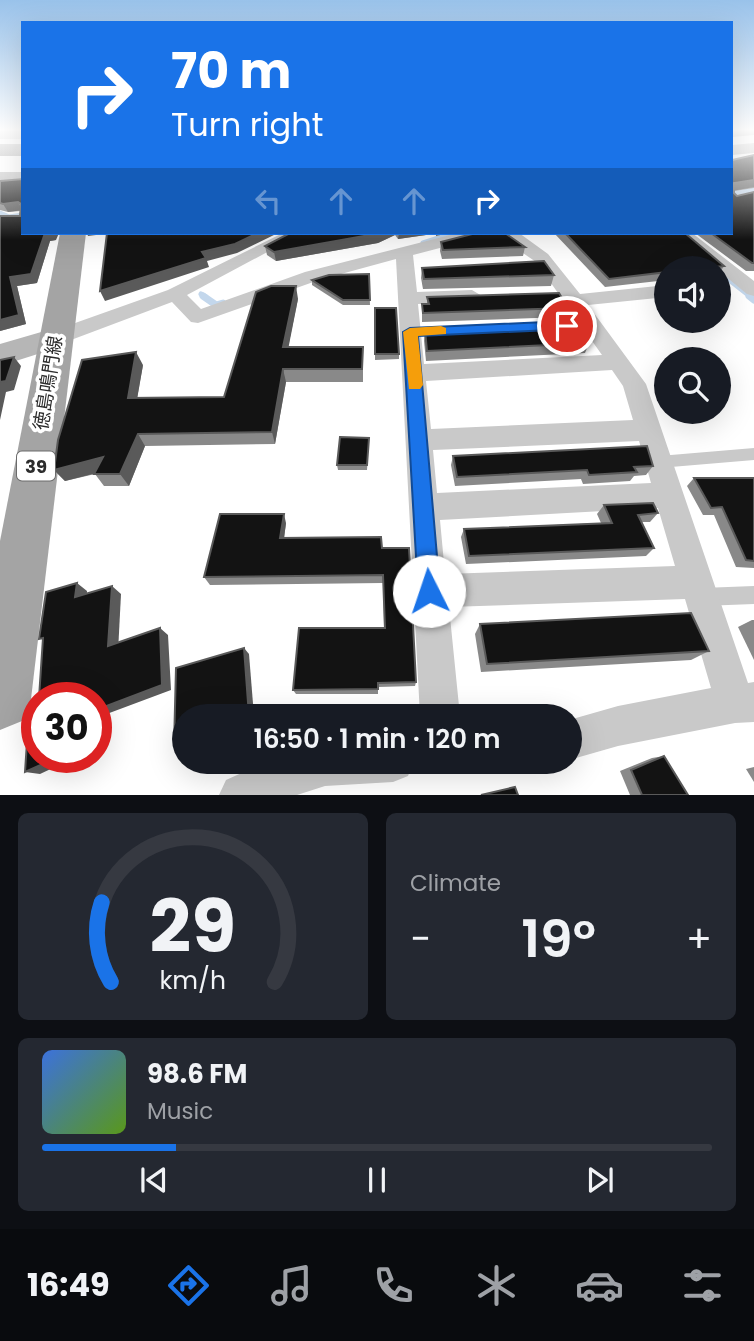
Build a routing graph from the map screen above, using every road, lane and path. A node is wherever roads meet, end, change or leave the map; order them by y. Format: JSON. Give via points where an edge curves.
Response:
{"nodes":[{"id":1,"x":0,"y":178,"type":"edge"},
{"id":2,"x":21,"y":178,"type":"edge"},
{"id":3,"x":73,"y":235,"type":"edge"},
{"id":4,"x":291,"y":235,"type":"edge"},
{"id":5,"x":472,"y":235,"type":"edge"},
{"id":6,"x":509,"y":235,"type":"edge"},
{"id":7,"x":684,"y":235,"type":"edge"},
{"id":8,"x":409,"y":264,"type":"junction"},
{"id":9,"x":736,"y":286,"type":"edge"},
{"id":10,"x":654,"y":292,"type":"edge"},
{"id":11,"x":175,"y":294,"type":"junction"},
{"id":12,"x":543,"y":294,"type":"edge"},
{"id":13,"x":489,"y":295,"type":"edge"},
{"id":14,"x":573,"y":296,"type":"junction"},
{"id":15,"x":408,"y":298,"type":"junction"},
{"id":16,"x":55,"y":338,"type":"junction"},
{"id":17,"x":0,"y":355,"type":"edge"},
{"id":18,"x":620,"y":362,"type":"junction"},
{"id":19,"x":414,"y":373,"type":"junction"},
{"id":20,"x":649,"y":430,"type":"junction"},
{"id":21,"x":418,"y":440,"type":"junction"},
{"id":22,"x":754,"y":454,"type":"edge"},
{"id":23,"x":659,"y":462,"type":"junction"},
{"id":24,"x":669,"y":495,"type":"junction"},
{"id":25,"x":423,"y":507,"type":"junction"},
{"id":26,"x":700,"y":590,"type":"junction"},
{"id":27,"x":429,"y":591,"type":"junction"},
{"id":28,"x":754,"y":595,"type":"edge"},
{"id":29,"x":0,"y":699,"type":"edge"},
{"id":30,"x":745,"y":702,"type":"edge"},
{"id":31,"x":439,"y":704,"type":"edge"},
{"id":32,"x":582,"y":736,"type":"edge"},
{"id":33,"x":296,"y":774,"type":"edge"},
{"id":34,"x":241,"y":795,"type":"edge"}],
"edges":[{"from":1,"to":2,"type":"street"},
{"from":3,"to":16,"type":"main road","name":"徳島鳴門線","number":"39"},
{"from":4,"to":11,"type":"street"},
{"from":5,"to":8,"type":"street"},
{"from":6,"to":14,"type":"street"},
{"from":7,"to":9,"type":"street"},
{"from":8,"to":11,"type":"street","via":[[312,276],[198,317]]},
{"from":8,"to":15,"type":"street"},
{"from":10,"to":14,"type":"street"},
{"from":11,"to":16,"type":"street"},
{"from":12,"to":14,"type":"street"},
{"from":13,"to":15,"type":"street"},
{"from":14,"to":18,"type":"street","via":[[580,325]]},
{"from":15,"to":19,"type":"street","via":[[423,332]]},
{"from":16,"to":17,"type":"street"},
{"from":16,"to":29,"type":"main road","name":"徳島鳴門線","number":"39"},
{"from":18,"to":19,"type":"street"},
{"from":18,"to":20,"type":"street","via":[[634,384]]},
{"from":19,"to":21,"type":"street"},
{"from":20,"to":21,"type":"street"},
{"from":20,"to":23,"type":"street"},
{"from":21,"to":25,"type":"street"},
{"from":22,"to":23,"type":"lane"},
{"from":23,"to":24,"type":"street"},
{"from":24,"to":25,"type":"street"},
{"from":24,"to":26,"type":"street"},
{"from":25,"to":27,"type":"street"},
{"from":26,"to":27,"type":"street"},
{"from":26,"to":28,"type":"lane"},
{"from":26,"to":30,"type":"street"},
{"from":27,"to":31,"type":"street"},
{"from":30,"to":32,"type":"street"},
{"from":33,"to":34,"type":"street"}]}
